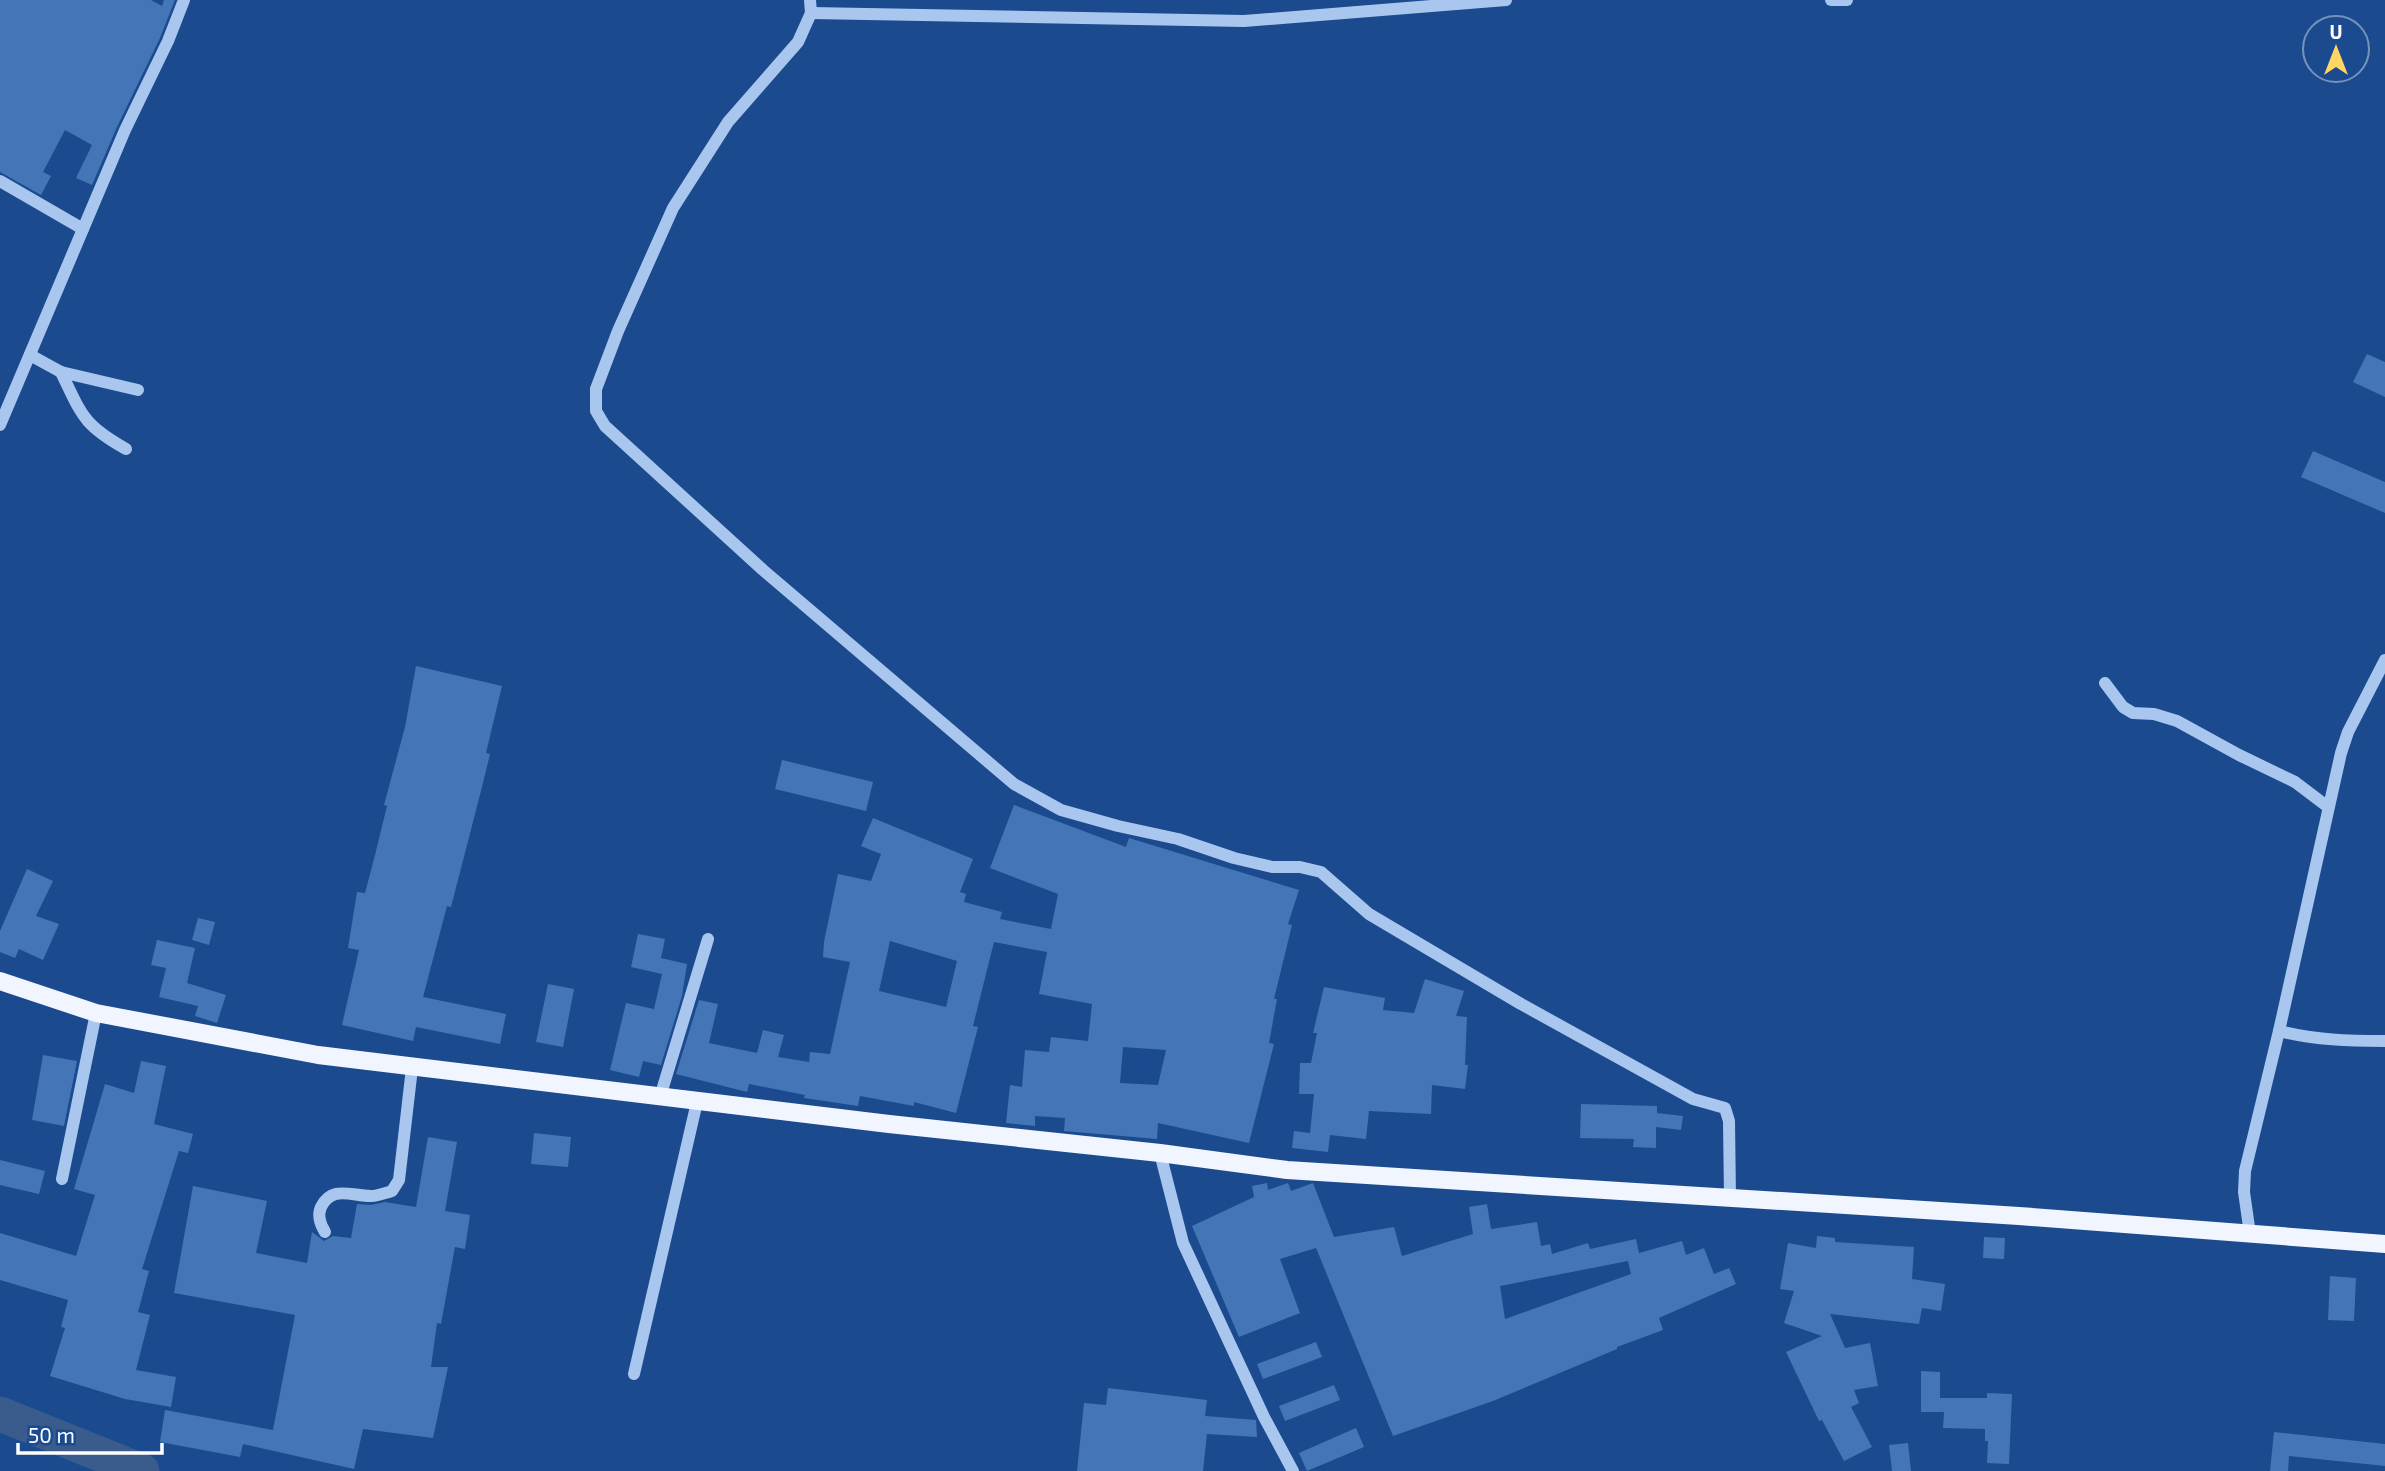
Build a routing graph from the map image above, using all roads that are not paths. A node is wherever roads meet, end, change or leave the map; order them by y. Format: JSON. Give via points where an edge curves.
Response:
{"nodes":[{"id":1,"x":184,"y":0,"type":"edge"},
{"id":2,"x":1506,"y":0,"type":"edge"},
{"id":3,"x":1830,"y":0,"type":"edge"},
{"id":4,"x":1847,"y":0,"type":"edge"},
{"id":5,"x":811,"y":7,"type":"edge"},
{"id":6,"x":0,"y":181,"type":"edge"},
{"id":7,"x":83,"y":229,"type":"junction"},
{"id":8,"x":30,"y":355,"type":"junction"},
{"id":9,"x":61,"y":372,"type":"junction"},
{"id":10,"x":138,"y":390,"type":"dead end"},
{"id":11,"x":0,"y":425,"type":"edge"},
{"id":12,"x":126,"y":449,"type":"dead end"},
{"id":13,"x":2385,"y":660,"type":"edge"},
{"id":14,"x":2105,"y":682,"type":"dead end"},
{"id":15,"x":2328,"y":807,"type":"junction"},
{"id":16,"x":708,"y":939,"type":"dead end"},
{"id":17,"x":0,"y":981,"type":"edge"},
{"id":18,"x":96,"y":1013,"type":"junction"},
{"id":19,"x":2279,"y":1031,"type":"junction"},
{"id":20,"x":2385,"y":1041,"type":"edge"},
{"id":21,"x":412,"y":1068,"type":"junction"},
{"id":22,"x":660,"y":1097,"type":"junction"},
{"id":23,"x":697,"y":1101,"type":"junction"},
{"id":24,"x":1160,"y":1153,"type":"junction"},
{"id":25,"x":62,"y":1179,"type":"dead end"},
{"id":26,"x":1730,"y":1198,"type":"junction"},
{"id":27,"x":325,"y":1232,"type":"dead end"},
{"id":28,"x":2250,"y":1234,"type":"junction"},
{"id":29,"x":2385,"y":1244,"type":"edge"},
{"id":30,"x":634,"y":1374,"type":"dead end"},
{"id":31,"x":1293,"y":1471,"type":"edge"}],
"edges":[{"from":1,"to":7,"type":"street"},
{"from":2,"to":5,"type":"street","via":[[1244,21]]},
{"from":3,"to":4,"type":"street"},
{"from":5,"to":26,"type":"street","via":[[798,43],[728,122],[673,208],[596,389],[596,411],[605,426],[763,570],[1014,784],[1061,810],[1234,858],[1321,872],[1369,914],[1521,1004],[1693,1099],[1725,1108]]},
{"from":6,"to":7,"type":"street"},
{"from":7,"to":8,"type":"street"},
{"from":8,"to":9,"type":"street"},
{"from":8,"to":11,"type":"street"},
{"from":9,"to":10,"type":"street"},
{"from":9,"to":12,"type":"street","via":[[83,417],[98,433]]},
{"from":13,"to":15,"type":"street","via":[[2348,732]]},
{"from":14,"to":15,"type":"street","via":[[2133,713],[2154,714],[2187,726],[2295,782]]},
{"from":15,"to":19,"type":"street"},
{"from":16,"to":22,"type":"street"},
{"from":17,"to":18,"type":"main road"},
{"from":18,"to":21,"type":"main road"},
{"from":18,"to":25,"type":"street"},
{"from":19,"to":20,"type":"street","via":[[2335,1041]]},
{"from":19,"to":28,"type":"street","via":[[2245,1171]]},
{"from":21,"to":22,"type":"main road"},
{"from":21,"to":27,"type":"street","via":[[399,1180],[392,1191],[373,1197],[334,1193],[327,1197],[319,1210]]},
{"from":22,"to":23,"type":"main road"},
{"from":23,"to":24,"type":"main road"},
{"from":23,"to":30,"type":"street"},
{"from":24,"to":26,"type":"main road","via":[[1287,1170]]},
{"from":24,"to":31,"type":"street","via":[[1184,1242]]},
{"from":26,"to":28,"type":"main road"},
{"from":28,"to":29,"type":"main road"}]}
